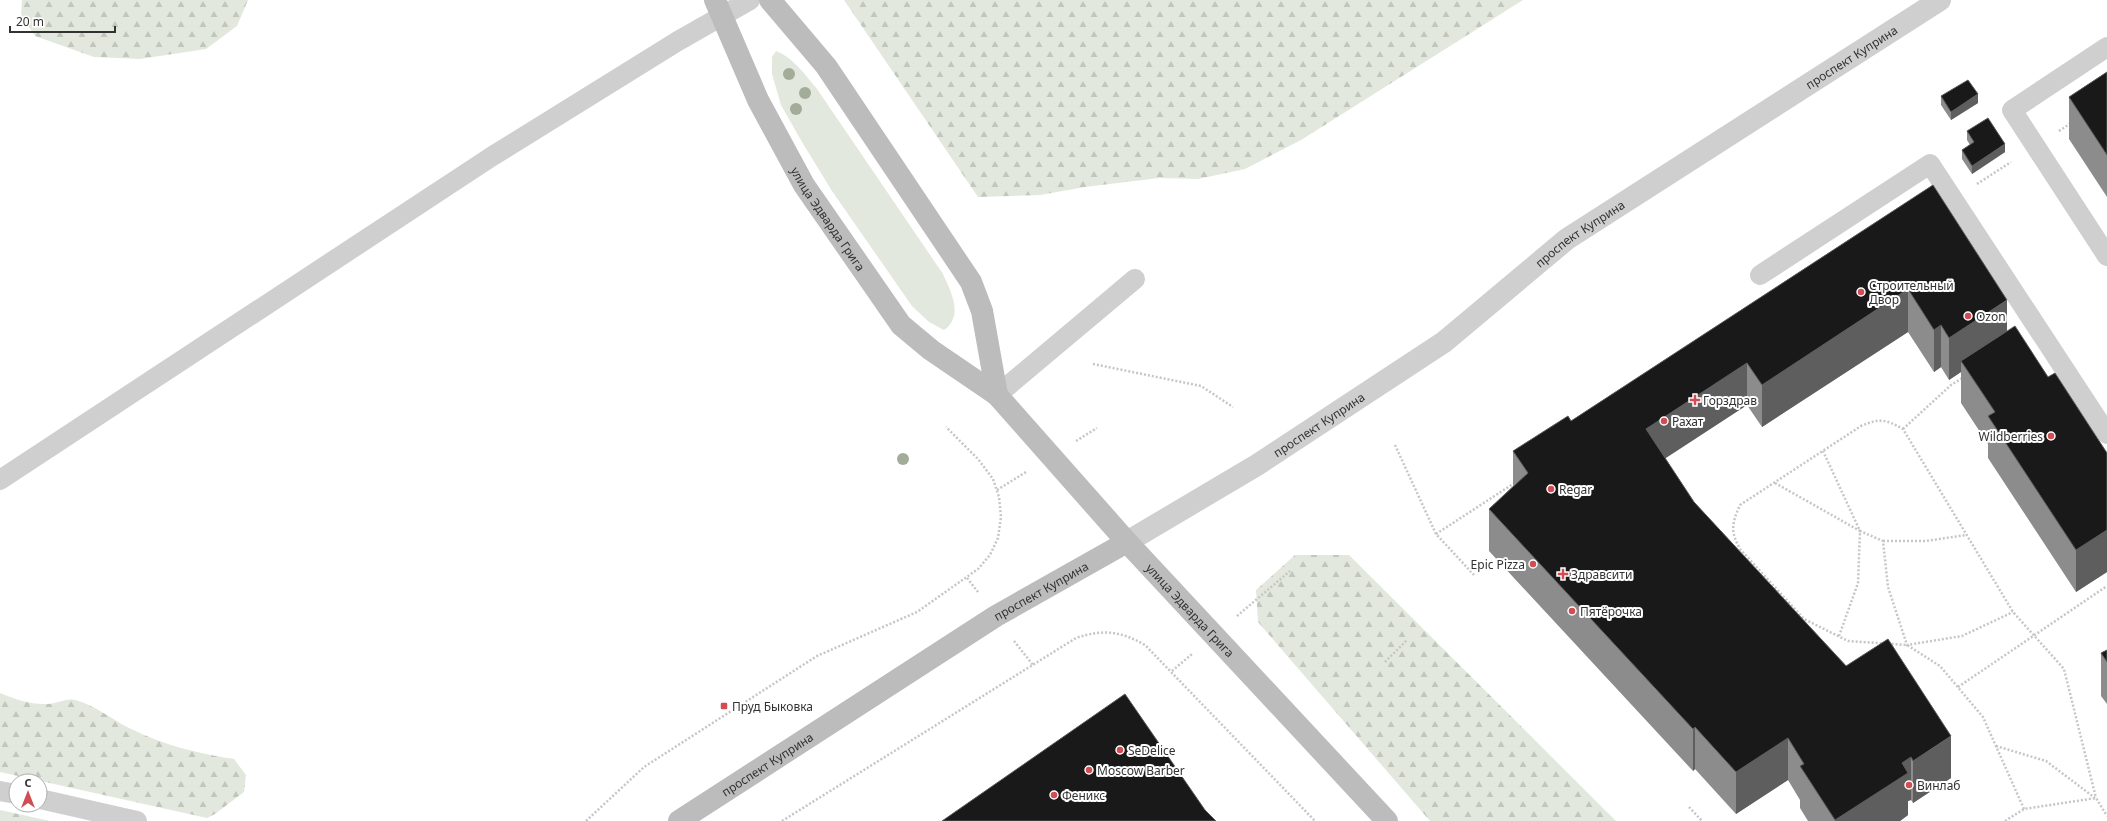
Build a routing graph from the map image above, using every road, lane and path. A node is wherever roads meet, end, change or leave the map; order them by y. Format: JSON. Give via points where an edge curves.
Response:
{"nodes":[{"id":1,"x":750,"y":0,"type":"edge"},
{"id":2,"x":770,"y":0,"type":"edge"},
{"id":3,"x":1940,"y":0,"type":"edge"},
{"id":4,"x":718,"y":9,"type":"edge"},
{"id":5,"x":2107,"y":47,"type":"edge"},
{"id":6,"x":2074,"y":121,"type":"edge"},
{"id":7,"x":2036,"y":146,"type":"junction"},
{"id":8,"x":1954,"y":199,"type":"junction"},
{"id":9,"x":2107,"y":256,"type":"edge"},
{"id":10,"x":1760,"y":275,"type":"dead end"},
{"id":11,"x":1136,"y":279,"type":"dead end"},
{"id":12,"x":1093,"y":364,"type":"dead end"},
{"id":13,"x":1964,"y":376,"type":"dead end"},
{"id":14,"x":997,"y":395,"type":"junction"},
{"id":15,"x":1233,"y":407,"type":"dead end"},
{"id":16,"x":946,"y":427,"type":"dead end"},
{"id":17,"x":1903,"y":429,"type":"junction"},
{"id":18,"x":2107,"y":434,"type":"edge"},
{"id":19,"x":1395,"y":445,"type":"dead end"},
{"id":20,"x":1824,"y":451,"type":"junction"},
{"id":21,"x":1522,"y":478,"type":"edge"},
{"id":22,"x":0,"y":480,"type":"edge"},
{"id":23,"x":1775,"y":482,"type":"junction"},
{"id":24,"x":1860,"y":531,"type":"junction"},
{"id":25,"x":1436,"y":534,"type":"junction"},
{"id":26,"x":1966,"y":535,"type":"junction"},
{"id":27,"x":1883,"y":541,"type":"junction"},
{"id":28,"x":1127,"y":542,"type":"junction"},
{"id":29,"x":1474,"y":575,"type":"dead end"},
{"id":30,"x":2107,"y":586,"type":"edge"},
{"id":31,"x":2012,"y":612,"type":"junction"},
{"id":32,"x":1840,"y":636,"type":"junction"},
{"id":33,"x":2034,"y":636,"type":"junction"},
{"id":34,"x":1407,"y":640,"type":"dead end"},
{"id":35,"x":1907,"y":645,"type":"junction"},
{"id":36,"x":1385,"y":662,"type":"dead end"},
{"id":37,"x":1958,"y":688,"type":"junction"},
{"id":38,"x":1996,"y":746,"type":"junction"},
{"id":39,"x":2096,"y":798,"type":"junction"},
{"id":40,"x":48,"y":802,"type":"edge"},
{"id":41,"x":1689,"y":807,"type":"dead end"},
{"id":42,"x":2024,"y":809,"type":"junction"},
{"id":43,"x":2107,"y":816,"type":"edge"},
{"id":44,"x":137,"y":821,"type":"edge"},
{"id":45,"x":586,"y":821,"type":"edge"},
{"id":46,"x":679,"y":821,"type":"edge"},
{"id":47,"x":782,"y":821,"type":"edge"},
{"id":48,"x":1315,"y":821,"type":"edge"},
{"id":49,"x":1387,"y":821,"type":"edge"},
{"id":50,"x":1702,"y":821,"type":"edge"},
{"id":51,"x":2005,"y":821,"type":"edge"}],
"edges":[{"from":1,"to":4,"type":"lane"},
{"from":2,"to":14,"type":"street","via":[[826,66],[971,282],[982,311]]},
{"from":3,"to":28,"type":"street","name":"проспект Куприна","via":[[1566,239],[1444,342],[1257,465]]},
{"from":4,"to":14,"type":"street","name":"улица Эдварда Грига","via":[[758,100],[804,185],[902,324],[931,350]]},
{"from":4,"to":22,"type":"lane","via":[[678,41],[485,161]]},
{"from":5,"to":7,"type":"lane","via":[[2012,110]]},
{"from":6,"to":7,"type":"path"},
{"from":7,"to":8,"type":"path"},
{"from":7,"to":9,"type":"lane"},
{"from":8,"to":10,"type":"lane","via":[[1930,164]]},
{"from":8,"to":18,"type":"lane"},
{"from":11,"to":14,"type":"lane"},
{"from":12,"to":15,"type":"path","via":[[1201,386]]},
{"from":13,"to":17,"type":"path"},
{"from":14,"to":28,"type":"street","name":"улица Эдварда Грига"},
{"from":16,"to":45,"type":"path","via":[[978,459],[993,479],[999,497],[1001,517],[998,538],[990,555],[978,569],[917,612],[817,656],[644,767]]},
{"from":17,"to":20,"type":"path","via":[[1889,422],[1877,420],[1861,426]]},
{"from":17,"to":26,"type":"path"},
{"from":19,"to":25,"type":"path"},
{"from":20,"to":23,"type":"path"},
{"from":20,"to":24,"type":"path"},
{"from":21,"to":25,"type":"path"},
{"from":23,"to":24,"type":"path"},
{"from":23,"to":32,"type":"path","via":[[1740,505],[1734,520],[1732,536],[1740,549],[1804,619]]},
{"from":24,"to":27,"type":"path"},
{"from":24,"to":32,"type":"path","via":[[1858,583]]},
{"from":25,"to":29,"type":"path"},
{"from":26,"to":27,"type":"path","via":[[1926,541]]},
{"from":26,"to":31,"type":"path"},
{"from":27,"to":35,"type":"path","via":[[1888,587]]},
{"from":28,"to":46,"type":"street","name":"проспект Куприна","via":[[996,616]]},
{"from":28,"to":49,"type":"street","name":"улица Эдварда Грига"},
{"from":30,"to":33,"type":"path"},
{"from":31,"to":33,"type":"path"},
{"from":31,"to":35,"type":"path","via":[[1962,636]]},
{"from":32,"to":35,"type":"path","via":[[1848,641]]},
{"from":33,"to":37,"type":"path"},
{"from":33,"to":39,"type":"path","via":[[2064,669]]},
{"from":34,"to":36,"type":"path"},
{"from":35,"to":37,"type":"path","via":[[1940,666]]},
{"from":37,"to":38,"type":"path","via":[[1983,717]]},
{"from":38,"to":39,"type":"path","via":[[2046,762]]},
{"from":38,"to":42,"type":"path"},
{"from":39,"to":42,"type":"path"},
{"from":39,"to":43,"type":"path"},
{"from":40,"to":44,"type":"lane"},
{"from":41,"to":50,"type":"path"},
{"from":42,"to":51,"type":"path"},
{"from":47,"to":48,"type":"path","via":[[1076,638],[1104,632],[1131,636],[1160,658]]}]}
